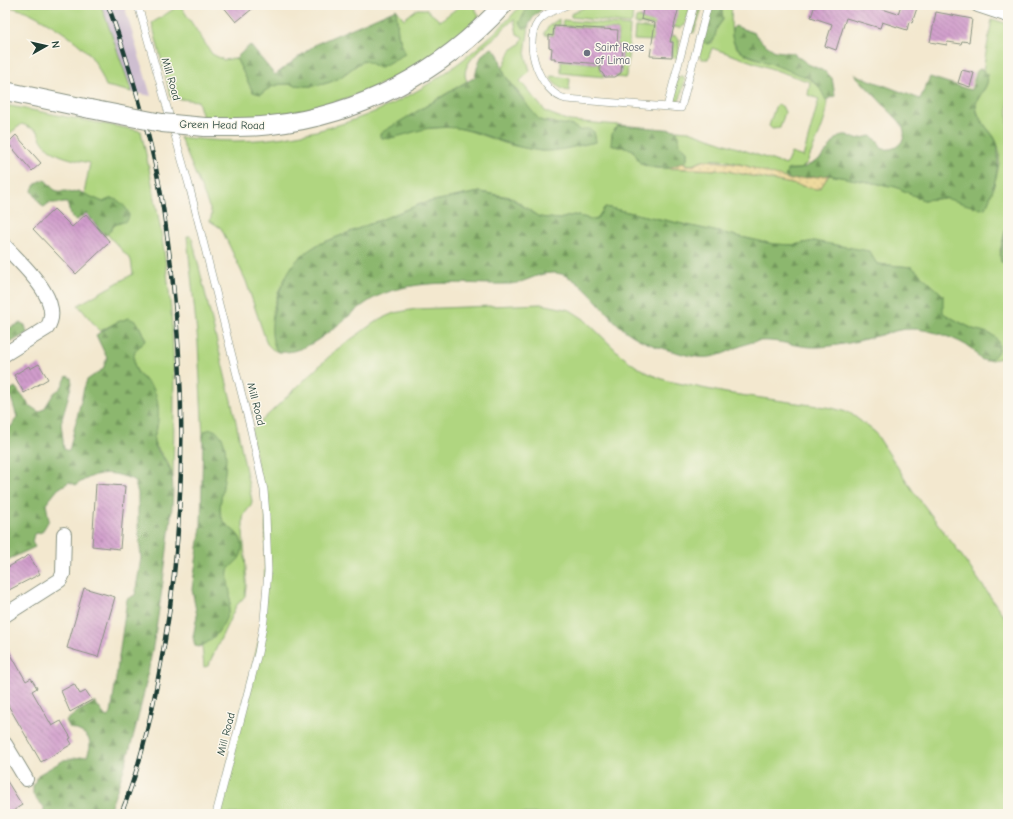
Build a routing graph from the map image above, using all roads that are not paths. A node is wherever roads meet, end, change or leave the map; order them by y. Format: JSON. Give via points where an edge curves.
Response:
{"nodes":[{"id":1,"x":138,"y":5,"type":"edge"},
{"id":2,"x":503,"y":5,"type":"edge"},
{"id":3,"x":567,"y":5,"type":"edge"},
{"id":4,"x":694,"y":5,"type":"edge"},
{"id":5,"x":708,"y":5,"type":"edge"},
{"id":6,"x":978,"y":5,"type":"edge"},
{"id":7,"x":1008,"y":14,"type":"edge"},
{"id":8,"x":686,"y":34,"type":"junction"},
{"id":9,"x":700,"y":36,"type":"junction"},
{"id":10,"x":5,"y":91,"type":"edge"},
{"id":11,"x":667,"y":107,"type":"junction"},
{"id":12,"x":5,"y":246,"type":"edge"},
{"id":13,"x":5,"y":354,"type":"edge"},
{"id":14,"x":64,"y":534,"type":"dead end"},
{"id":15,"x":5,"y":615,"type":"edge"},
{"id":16,"x":7,"y":751,"type":"edge"},
{"id":17,"x":26,"y":779,"type":"dead end"},
{"id":18,"x":216,"y":814,"type":"edge"}],
"edges":[{"from":1,"to":18,"type":"lane","name":"Mill Road","via":[[189,185],[264,490],[268,571],[262,627],[256,660]]},
{"from":2,"to":10,"type":"street","name":"Green Head Road","bridge":true,"via":[[449,55],[412,80],[361,104],[286,123],[245,127],[168,124]]},
{"from":3,"to":11,"type":"lane","via":[[541,18],[533,31],[534,63],[552,92],[566,99]]},
{"from":4,"to":8,"type":"lane"},
{"from":5,"to":9,"type":"lane"},
{"from":6,"to":7,"type":"street"},
{"from":8,"to":9,"type":"lane"},
{"from":8,"to":11,"type":"lane"},
{"from":9,"to":11,"type":"lane","via":[[681,108]]},
{"from":12,"to":13,"type":"street","via":[[46,295],[52,318],[47,328]]},
{"from":14,"to":15,"type":"street","via":[[63,574],[60,580]]},
{"from":16,"to":17,"type":"street"}]}
